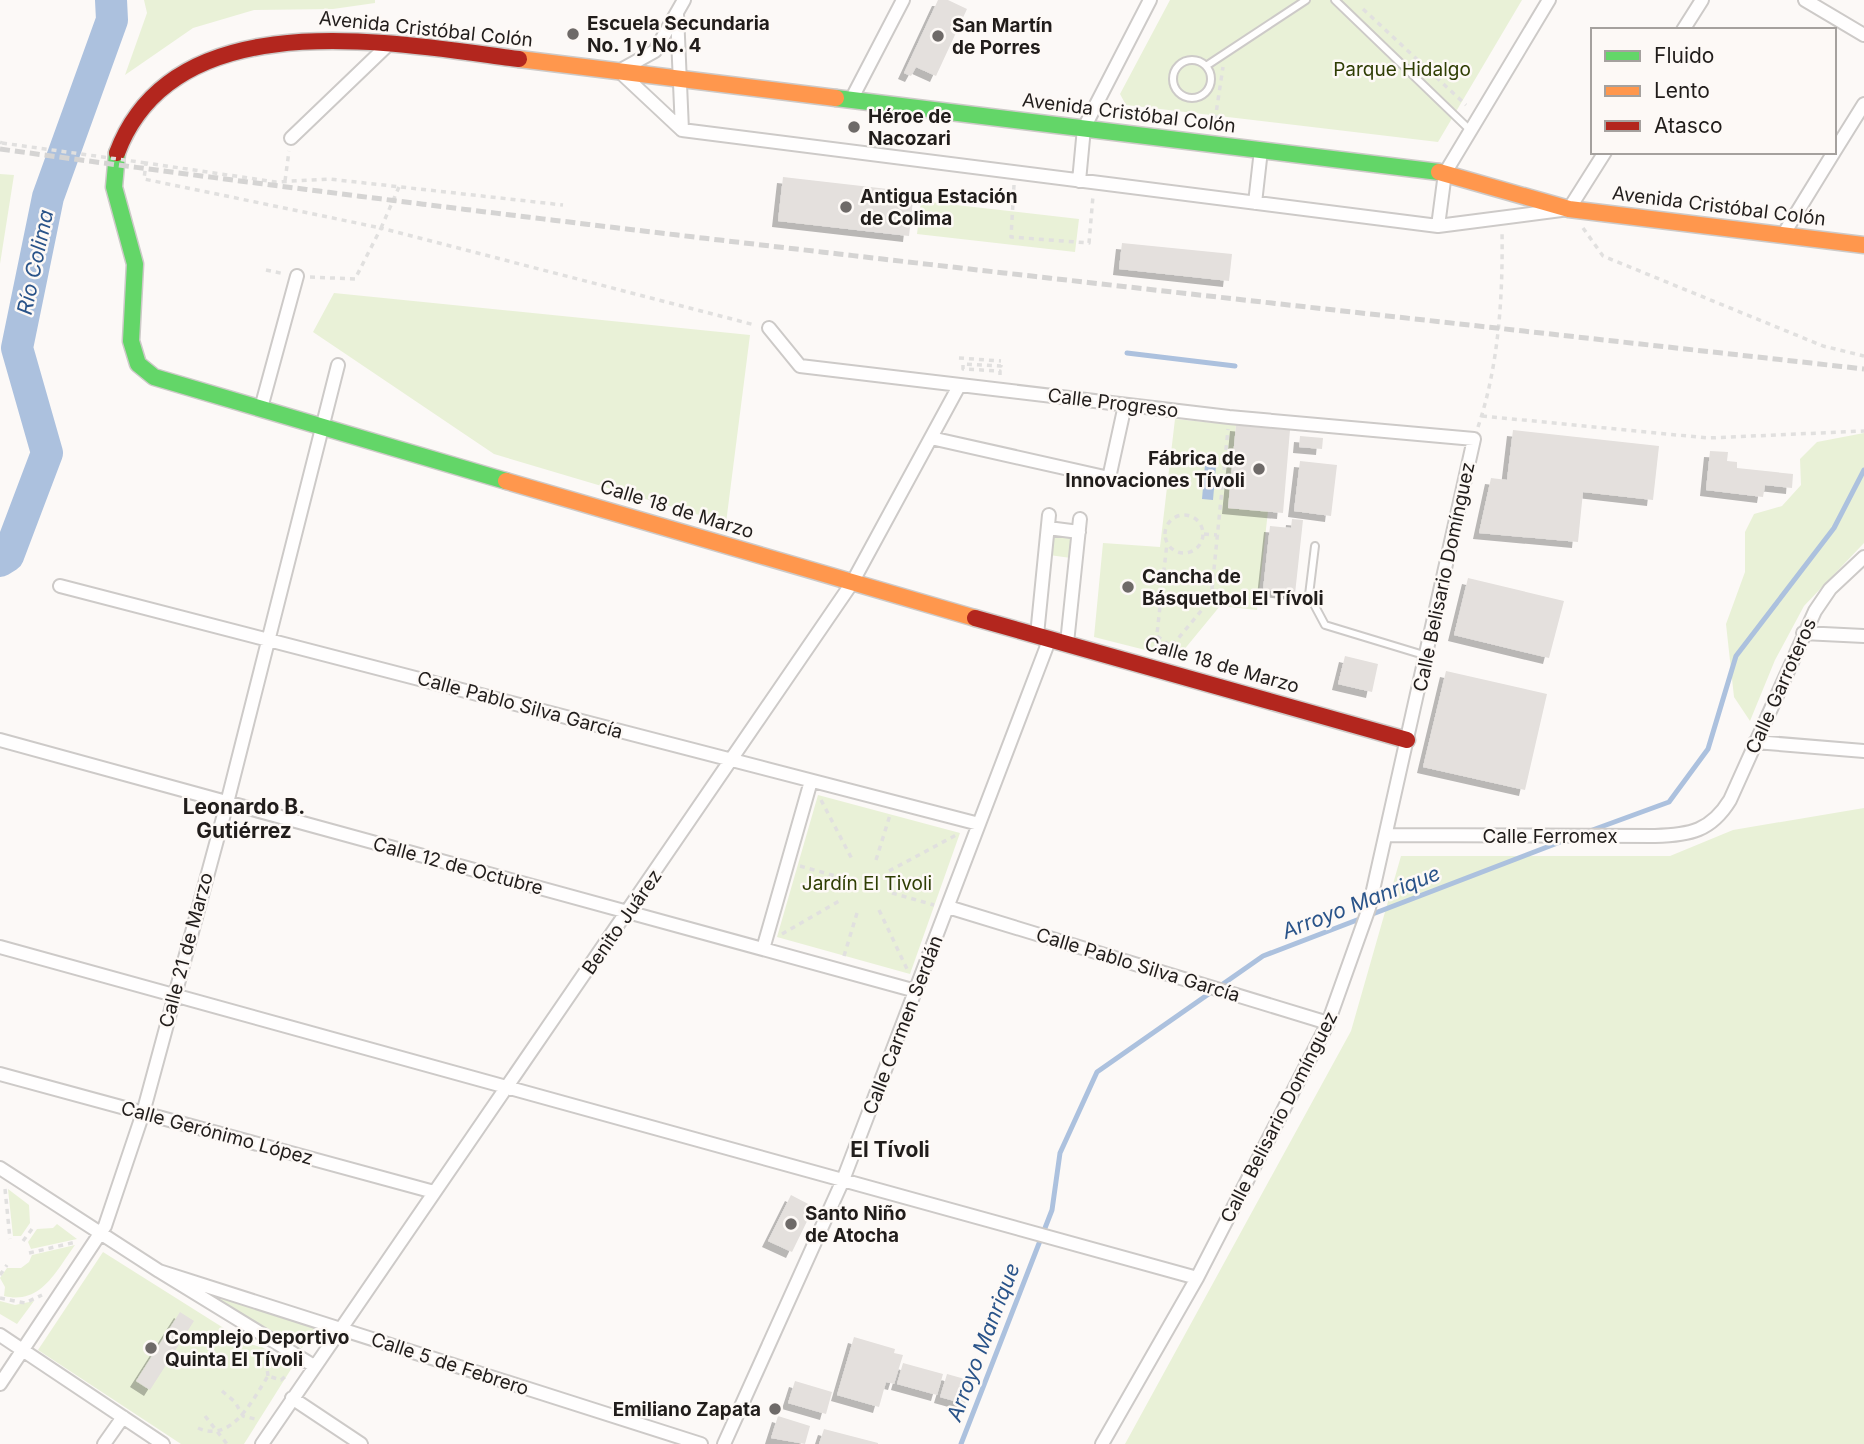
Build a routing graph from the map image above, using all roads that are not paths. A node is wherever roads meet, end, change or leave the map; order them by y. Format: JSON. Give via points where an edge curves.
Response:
{"nodes":[{"id":1,"x":902,"y":0,"type":"edge"},
{"id":2,"x":1150,"y":0,"type":"edge"},
{"id":3,"x":1306,"y":0,"type":"edge"},
{"id":4,"x":1335,"y":0,"type":"edge"},
{"id":5,"x":1549,"y":0,"type":"edge"},
{"id":6,"x":1702,"y":0,"type":"edge"},
{"id":7,"x":1805,"y":0,"type":"edge"},
{"id":8,"x":679,"y":4,"type":"edge"},
{"id":9,"x":1684,"y":28,"type":"edge"},
{"id":10,"x":1864,"y":35,"type":"edge"},
{"id":11,"x":390,"y":43,"type":"junction"},
{"id":12,"x":1206,"y":66,"type":"junction"},
{"id":13,"x":619,"y":71,"type":"junction"},
{"id":14,"x":679,"y":79,"type":"junction"},
{"id":15,"x":851,"y":100,"type":"junction"},
{"id":16,"x":1864,"y":104,"type":"edge"},
{"id":17,"x":1084,"y":128,"type":"junction"},
{"id":18,"x":682,"y":130,"type":"junction"},
{"id":19,"x":1471,"y":131,"type":"junction"},
{"id":20,"x":291,"y":138,"type":"road end"},
{"id":21,"x":1836,"y":149,"type":"edge"},
{"id":22,"x":1261,"y":150,"type":"junction"},
{"id":23,"x":1604,"y":154,"type":"edge"},
{"id":24,"x":1833,"y":154,"type":"edge"},
{"id":25,"x":115,"y":161,"type":"joint"},
{"id":26,"x":1446,"y":173,"type":"junction"},
{"id":27,"x":1079,"y":181,"type":"junction"},
{"id":28,"x":1255,"y":203,"type":"junction"},
{"id":29,"x":1569,"y":209,"type":"junction"},
{"id":30,"x":1438,"y":226,"type":"junction"},
{"id":31,"x":1783,"y":235,"type":"junction"},
{"id":32,"x":1864,"y":245,"type":"edge"},
{"id":33,"x":298,"y":276,"type":"road end"},
{"id":34,"x":769,"y":328,"type":"road end"},
{"id":35,"x":338,"y":365,"type":"dead end"},
{"id":36,"x":959,"y":386,"type":"junction"},
{"id":37,"x":1125,"y":405,"type":"junction"},
{"id":38,"x":261,"y":408,"type":"junction"},
{"id":39,"x":323,"y":426,"type":"junction"},
{"id":40,"x":931,"y":438,"type":"junction"},
{"id":41,"x":1474,"y":439,"type":"joint"},
{"id":42,"x":1315,"y":546,"type":"dead end"},
{"id":43,"x":1864,"y":557,"type":"edge"},
{"id":44,"x":852,"y":583,"type":"junction"},
{"id":45,"x":60,"y":586,"type":"dead end"},
{"id":46,"x":1803,"y":633,"type":"junction"},
{"id":47,"x":1044,"y":636,"type":"junction"},
{"id":48,"x":1864,"y":636,"type":"edge"},
{"id":49,"x":269,"y":640,"type":"junction"},
{"id":50,"x":1067,"y":643,"type":"junction"},
{"id":51,"x":1427,"y":656,"type":"junction"},
{"id":52,"x":0,"y":740,"type":"edge"},
{"id":53,"x":1408,"y":740,"type":"junction"},
{"id":54,"x":1755,"y":742,"type":"junction"},
{"id":55,"x":1864,"y":751,"type":"edge"},
{"id":56,"x":732,"y":760,"type":"junction"},
{"id":57,"x":811,"y":781,"type":"junction"},
{"id":58,"x":227,"y":803,"type":"junction"},
{"id":59,"x":979,"y":824,"type":"junction"},
{"id":60,"x":1711,"y":824,"type":"joint"},
{"id":61,"x":1386,"y":835,"type":"junction"},
{"id":62,"x":941,"y":906,"type":"junction"},
{"id":63,"x":629,"y":913,"type":"junction"},
{"id":64,"x":0,"y":947,"type":"edge"},
{"id":65,"x":763,"y":949,"type":"junction"},
{"id":66,"x":916,"y":991,"type":"junction"},
{"id":67,"x":174,"y":995,"type":"junction"},
{"id":68,"x":1328,"y":1023,"type":"junction"},
{"id":69,"x":0,"y":1074,"type":"edge"},
{"id":70,"x":506,"y":1087,"type":"junction"},
{"id":71,"x":143,"y":1113,"type":"junction"},
{"id":72,"x":2,"y":1173,"type":"edge"},
{"id":73,"x":844,"y":1180,"type":"junction"},
{"id":74,"x":434,"y":1192,"type":"junction"},
{"id":75,"x":102,"y":1234,"type":"junction"},
{"id":76,"x":159,"y":1271,"type":"junction"},
{"id":77,"x":1197,"y":1278,"type":"junction"},
{"id":78,"x":340,"y":1329,"type":"junction"},
{"id":79,"x":0,"y":1335,"type":"edge"},
{"id":80,"x":23,"y":1351,"type":"junction"},
{"id":81,"x":314,"y":1366,"type":"junction"},
{"id":82,"x":0,"y":1384,"type":"edge"},
{"id":83,"x":292,"y":1398,"type":"junction"},
{"id":84,"x":123,"y":1417,"type":"junction"},
{"id":85,"x":104,"y":1444,"type":"edge"},
{"id":86,"x":163,"y":1444,"type":"edge"},
{"id":87,"x":262,"y":1444,"type":"edge"},
{"id":88,"x":361,"y":1444,"type":"edge"},
{"id":89,"x":701,"y":1444,"type":"edge"},
{"id":90,"x":724,"y":1444,"type":"edge"},
{"id":91,"x":1102,"y":1444,"type":"edge"}],
"edges":[{"from":1,"to":15,"type":"street"},
{"from":2,"to":17,"type":"street"},
{"from":3,"to":12,"type":"lane"},
{"from":4,"to":19,"type":"lane"},
{"from":5,"to":19,"type":"street"},
{"from":6,"to":9,"type":"street"},
{"from":7,"to":10,"type":"street"},
{"from":8,"to":13,"type":"street","via":[[655,51]]},
{"from":8,"to":14,"type":"street"},
{"from":11,"to":13,"type":"street","name":"Avenida Cristóbal Colón"},
{"from":11,"to":20,"type":"street"},
{"from":11,"to":25,"type":"street","name":"Avenida Cristóbal Colón","via":[[297,38],[220,52],[181,72],[152,96],[129,126]]},
{"from":12,"to":12,"type":"lane","via":[[1212,78],[1203,95],[1185,97],[1175,89],[1174,71],[1182,62],[1194,59]]},
{"from":13,"to":14,"type":"street","name":"Avenida Cristóbal Colón"},
{"from":13,"to":18,"type":"street"},
{"from":14,"to":15,"type":"street","name":"Avenida Cristóbal Colón"},
{"from":14,"to":18,"type":"street"},
{"from":15,"to":17,"type":"street","name":"Avenida Cristóbal Colón"},
{"from":16,"to":21,"type":"street"},
{"from":17,"to":22,"type":"street","name":"Avenida Cristóbal Colón"},
{"from":17,"to":27,"type":"street"},
{"from":18,"to":27,"type":"street","name":"Avenida Cristóbal Colón"},
{"from":19,"to":26,"type":"street"},
{"from":22,"to":26,"type":"street","name":"Avenida Cristóbal Colón"},
{"from":22,"to":28,"type":"street"},
{"from":23,"to":29,"type":"street"},
{"from":24,"to":31,"type":"street"},
{"from":25,"to":38,"type":"street","name":"Calle 18 de Marzo","via":[[116,188],[135,265],[130,334],[138,364],[154,377]]},
{"from":26,"to":29,"type":"street","name":"Avenida Cristóbal Colón"},
{"from":26,"to":30,"type":"street"},
{"from":27,"to":28,"type":"street","name":"Avenida Cristóbal Colón"},
{"from":28,"to":30,"type":"street","name":"Avenida Cristóbal Colón"},
{"from":29,"to":30,"type":"street","name":"Avenida Cristóbal Colón"},
{"from":29,"to":31,"type":"street","name":"Avenida Cristóbal Colón"},
{"from":31,"to":32,"type":"street","name":"Avenida Cristóbal Colón"},
{"from":33,"to":38,"type":"street"},
{"from":34,"to":36,"type":"street","name":"Calle Progreso","via":[[800,366]]},
{"from":35,"to":39,"type":"street","name":"Calle 21 de Marzo"},
{"from":36,"to":37,"type":"street","name":"Calle Progreso"},
{"from":36,"to":40,"type":"street","name":"Benito Juárez"},
{"from":37,"to":40,"type":"street","via":[[1109,478]]},
{"from":37,"to":41,"type":"street","name":"Calle Progreso"},
{"from":38,"to":39,"type":"street","name":"Calle 18 de Marzo"},
{"from":39,"to":44,"type":"street","name":"Calle 18 de Marzo"},
{"from":39,"to":49,"type":"street","name":"Calle 21 de Marzo"},
{"from":40,"to":44,"type":"street","name":"Benito Juárez"},
{"from":41,"to":51,"type":"street","name":"Calle Belisario Domínguez"},
{"from":42,"to":51,"type":"lane","via":[[1309,595],[1325,625]]},
{"from":43,"to":46,"type":"street","name":"Calle Garroteros","via":[[1830,589]]},
{"from":44,"to":47,"type":"street","name":"Calle 18 de Marzo"},
{"from":44,"to":56,"type":"street","name":"Benito Juárez"},
{"from":45,"to":49,"type":"street","name":"Calle Pablo Silva García"},
{"from":46,"to":48,"type":"street"},
{"from":46,"to":54,"type":"street","name":"Calle Garroteros"},
{"from":47,"to":50,"type":"street","name":"Calle 18 de Marzo"},
{"from":47,"to":50,"type":"street","name":"Calle Carmen Serdán","via":[[1049,522],[1079,525]]},
{"from":47,"to":59,"type":"street","name":"Calle Carmen Serdán"},
{"from":49,"to":56,"type":"street","name":"Calle Pablo Silva García"},
{"from":49,"to":58,"type":"street","name":"Calle 21 de Marzo"},
{"from":50,"to":53,"type":"street","name":"Calle 18 de Marzo"},
{"from":51,"to":53,"type":"street","name":"Calle Belisario Domínguez"},
{"from":52,"to":58,"type":"street","name":"Calle 12 de Octubre"},
{"from":53,"to":61,"type":"street","name":"Calle Belisario Domínguez"},
{"from":54,"to":55,"type":"street"},
{"from":54,"to":60,"type":"street","name":"Calle Garroteros","via":[[1730,800]]},
{"from":56,"to":57,"type":"street","name":"Calle Pablo Silva García"},
{"from":56,"to":63,"type":"street","name":"Benito Juárez"},
{"from":57,"to":59,"type":"street","name":"Calle Pablo Silva García"},
{"from":57,"to":65,"type":"street"},
{"from":58,"to":63,"type":"street","name":"Calle 12 de Octubre"},
{"from":58,"to":67,"type":"street","name":"Calle 21 de Marzo"},
{"from":59,"to":62,"type":"street","name":"Calle Carmen Serdán"},
{"from":60,"to":61,"type":"street","name":"Calle Ferromex","via":[[1684,835],[1655,836]]},
{"from":61,"to":68,"type":"street","name":"Calle Belisario Domínguez","via":[[1369,908]]},
{"from":62,"to":66,"type":"street","name":"Calle Carmen Serdán"},
{"from":62,"to":68,"type":"street","name":"Calle Pablo Silva García"},
{"from":63,"to":65,"type":"street","name":"Calle 12 de Octubre"},
{"from":63,"to":70,"type":"street","name":"Benito Juárez"},
{"from":64,"to":67,"type":"street"},
{"from":65,"to":66,"type":"street","name":"Calle 12 de Octubre"},
{"from":66,"to":73,"type":"street","name":"Calle Carmen Serdán"},
{"from":67,"to":70,"type":"street"},
{"from":67,"to":71,"type":"street","name":"Calle 21 de Marzo"},
{"from":68,"to":77,"type":"street","name":"Calle Belisario Domínguez"},
{"from":69,"to":71,"type":"street","name":"Calle Gerónimo López"},
{"from":70,"to":73,"type":"street"},
{"from":70,"to":74,"type":"street","name":"Benito Juárez"},
{"from":71,"to":74,"type":"street","name":"Calle Gerónimo López"},
{"from":71,"to":75,"type":"street","name":"Calle 21 de Marzo"},
{"from":72,"to":75,"type":"street","name":"Calle 5 de Febrero"},
{"from":73,"to":77,"type":"street"},
{"from":73,"to":90,"type":"street","name":"Calle Carmen Serdán"},
{"from":74,"to":78,"type":"street","name":"Benito Juárez"},
{"from":75,"to":76,"type":"street","name":"Calle 5 de Febrero"},
{"from":75,"to":80,"type":"street","name":"Calle 21 de Marzo"},
{"from":76,"to":78,"type":"street","name":"Calle 5 de Febrero"},
{"from":76,"to":81,"type":"street","name":"Calle 5 de Febrero"},
{"from":77,"to":91,"type":"street","name":"Calle Belisario Domínguez"},
{"from":78,"to":81,"type":"street","name":"Benito Juárez"},
{"from":78,"to":89,"type":"street","name":"Calle 5 de Febrero"},
{"from":79,"to":80,"type":"street"},
{"from":80,"to":82,"type":"street","name":"Calle 21 de Marzo"},
{"from":80,"to":84,"type":"street"},
{"from":81,"to":83,"type":"street","name":"Benito Juárez"},
{"from":83,"to":87,"type":"street","name":"Benito Juárez"},
{"from":83,"to":88,"type":"street"},
{"from":84,"to":85,"type":"street"},
{"from":84,"to":86,"type":"street"}]}
